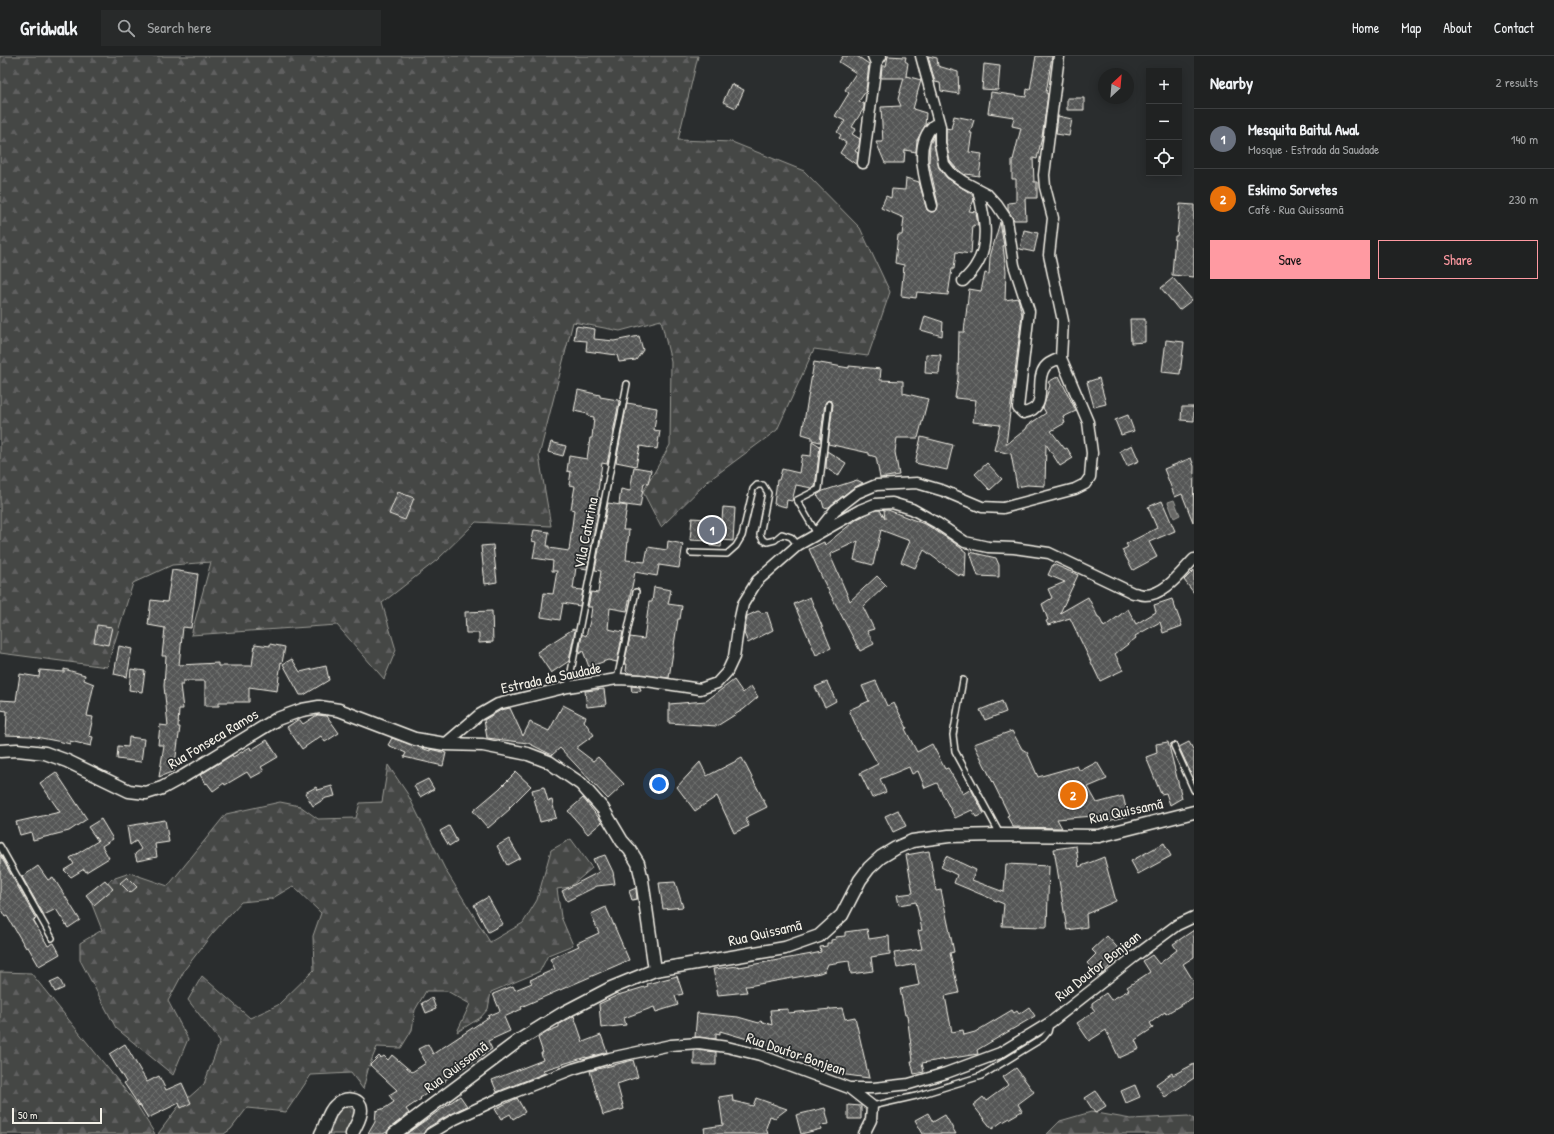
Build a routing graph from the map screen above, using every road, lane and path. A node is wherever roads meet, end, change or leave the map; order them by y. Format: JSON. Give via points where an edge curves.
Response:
{"nodes":[{"id":1,"x":921,"y":56,"type":"edge"},
{"id":2,"x":1060,"y":56,"type":"edge"},
{"id":3,"x":877,"y":58,"type":"edge"},
{"id":4,"x":940,"y":126,"type":"junction"},
{"id":5,"x":863,"y":162,"type":"dead end"},
{"id":6,"x":978,"y":190,"type":"junction"},
{"id":7,"x":932,"y":206,"type":"dead end"},
{"id":8,"x":963,"y":281,"type":"dead end"},
{"id":9,"x":1061,"y":358,"type":"junction"},
{"id":10,"x":627,"y":384,"type":"dead end"},
{"id":11,"x":829,"y":404,"type":"dead end"},
{"id":12,"x":817,"y":534,"type":"junction"},
{"id":13,"x":798,"y":545,"type":"junction"},
{"id":14,"x":691,"y":553,"type":"dead end"},
{"id":15,"x":1194,"y":559,"type":"edge"},
{"id":16,"x":636,"y":592,"type":"dead end"},
{"id":17,"x":617,"y":679,"type":"junction"},
{"id":18,"x":963,"y":680,"type":"dead end"},
{"id":19,"x":568,"y":687,"type":"junction"},
{"id":20,"x":445,"y":744,"type":"junction"},
{"id":21,"x":1174,"y":746,"type":"dead end"},
{"id":22,"x":0,"y":751,"type":"edge"},
{"id":23,"x":1194,"y":790,"type":"edge"},
{"id":24,"x":1194,"y":812,"type":"edge"},
{"id":25,"x":1000,"y":835,"type":"junction"},
{"id":26,"x":0,"y":846,"type":"edge"},
{"id":27,"x":1194,"y":917,"type":"edge"},
{"id":28,"x":52,"y":938,"type":"dead end"},
{"id":29,"x":655,"y":970,"type":"junction"},
{"id":30,"x":1051,"y":1022,"type":"junction"},
{"id":31,"x":849,"y":1088,"type":"junction"},
{"id":32,"x":872,"y":1106,"type":"junction"},
{"id":33,"x":322,"y":1134,"type":"edge"},
{"id":34,"x":352,"y":1134,"type":"edge"},
{"id":35,"x":394,"y":1134,"type":"edge"},
{"id":36,"x":430,"y":1134,"type":"edge"},
{"id":37,"x":864,"y":1134,"type":"edge"}],
"edges":[{"from":1,"to":4,"type":"street"},
{"from":2,"to":9,"type":"street","via":[[1044,175],[1053,218],[1049,256],[1064,321]]},
{"from":3,"to":5,"type":"street"},
{"from":4,"to":6,"type":"street","via":[[944,164],[951,173]]},
{"from":4,"to":7,"type":"street","via":[[934,125],[924,142],[923,172]]},
{"from":6,"to":8,"type":"street","via":[[986,232],[983,252],[975,268]]},
{"from":6,"to":9,"type":"street","via":[[987,194],[1007,220],[1014,265],[1029,311],[1018,408],[1023,413],[1032,412],[1036,408],[1045,367]]},
{"from":9,"to":12,"type":"street","via":[[1088,422],[1092,466],[1090,477],[1085,484],[1003,508],[982,507],[917,483],[876,485],[857,493],[835,510]]},
{"from":10,"to":19,"type":"lane","name":"Vila Catarina"},
{"from":11,"to":12,"type":"lane","via":[[819,488],[797,500]]},
{"from":12,"to":13,"type":"street","name":"Estrada da Saudade"},
{"from":12,"to":15,"type":"street","name":"Estrada da Saudade","via":[[860,510],[875,504],[892,503],[912,509],[965,542],[1049,554],[1133,593],[1145,595],[1157,593]]},
{"from":13,"to":14,"type":"lane","via":[[791,537],[782,534],[775,540],[763,540],[760,535],[768,493],[763,485],[757,485],[753,489],[742,536],[736,546],[727,554]]},
{"from":13,"to":17,"type":"street","name":"Estrada da Saudade","via":[[757,581],[743,604],[734,657],[727,672],[717,683],[700,689]]},
{"from":16,"to":17,"type":"lane"},
{"from":17,"to":19,"type":"street","name":"Estrada da Saudade"},
{"from":18,"to":25,"type":"lane","via":[[954,735],[955,751]]},
{"from":19,"to":20,"type":"street","name":"Estrada da Saudade","via":[[498,704],[479,715]]},
{"from":20,"to":22,"type":"street","name":"Rua Fonseca Ramos","via":[[415,739],[339,710],[319,707],[278,719],[184,776],[146,793],[129,791],[45,753]]},
{"from":20,"to":29,"type":"street","name":"Rua Fonseca Ramos","via":[[483,745],[528,754],[549,762],[581,784],[603,809],[638,863]]},
{"from":21,"to":23,"type":"lane"},
{"from":24,"to":25,"type":"street","name":"Rua Quissamã","via":[[1099,836]]},
{"from":25,"to":29,"type":"street","name":"Rua Quissamã","via":[[949,836],[912,841],[896,848],[869,868],[842,915],[819,936],[785,948]]},
{"from":26,"to":28,"type":"lane"},
{"from":27,"to":30,"type":"street","name":"Rua Doutor Bonjean","via":[[1171,930]]},
{"from":29,"to":35,"type":"street","name":"Rua Quissamã","via":[[611,988],[563,1013],[518,1041]]},
{"from":30,"to":31,"type":"street","name":"Rua Doutor Bonjean","via":[[1000,1052],[946,1073],[909,1084]]},
{"from":30,"to":32,"type":"lane","via":[[1043,1038],[981,1076],[916,1096]]},
{"from":31,"to":32,"type":"street"},
{"from":31,"to":36,"type":"street","name":"Rua Doutor Bonjean","via":[[760,1055],[727,1047],[699,1042],[671,1045],[573,1069],[502,1097]]},
{"from":32,"to":37,"type":"street","via":[[871,1120]]},
{"from":33,"to":34,"type":"street","via":[[332,1109],[342,1100],[349,1099],[361,1108],[360,1118]]}]}
